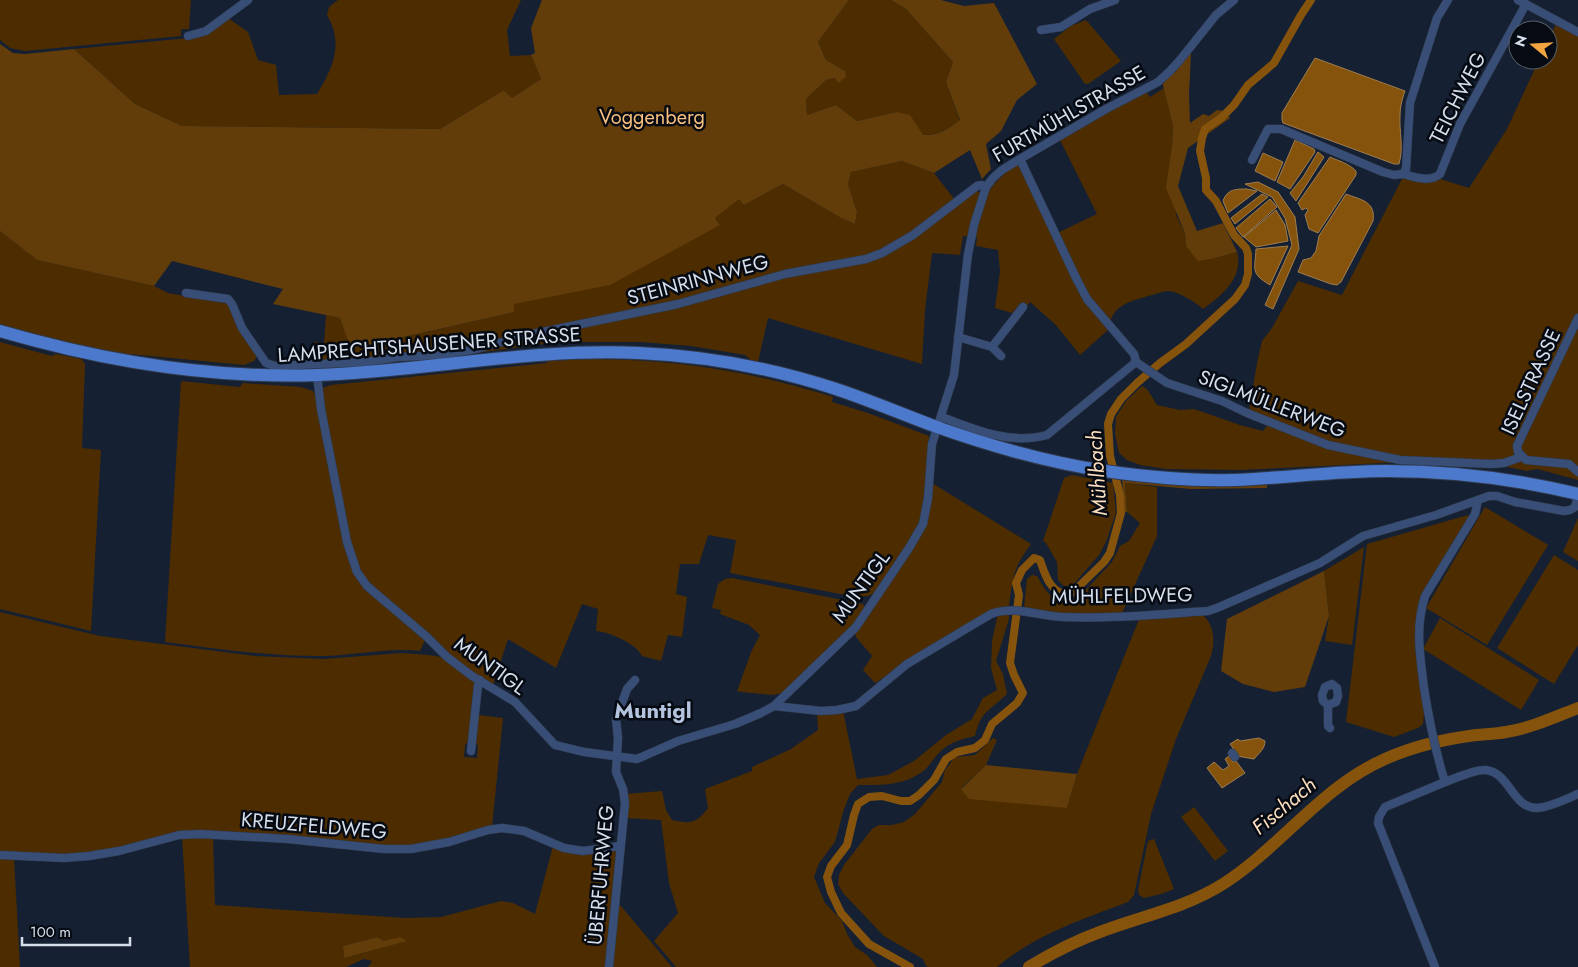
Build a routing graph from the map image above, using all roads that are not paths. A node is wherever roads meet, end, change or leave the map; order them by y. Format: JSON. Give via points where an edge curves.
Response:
{"nodes":[{"id":1,"x":248,"y":0,"type":"edge"},
{"id":2,"x":1115,"y":0,"type":"edge"},
{"id":3,"x":1448,"y":0,"type":"edge"},
{"id":4,"x":1518,"y":0,"type":"edge"},
{"id":5,"x":1227,"y":2,"type":"edge"},
{"id":6,"x":1526,"y":4,"type":"junction"},
{"id":7,"x":1040,"y":30,"type":"dead end"},
{"id":8,"x":1578,"y":32,"type":"edge"},
{"id":9,"x":188,"y":36,"type":"dead end"},
{"id":10,"x":1020,"y":158,"type":"junction"},
{"id":11,"x":1252,"y":160,"type":"dead end"},
{"id":12,"x":1403,"y":174,"type":"junction"},
{"id":13,"x":986,"y":187,"type":"junction"},
{"id":14,"x":186,"y":293,"type":"dead end"},
{"id":15,"x":1022,"y":307,"type":"dead end"},
{"id":16,"x":1578,"y":318,"type":"edge"},
{"id":17,"x":0,"y":331,"type":"edge"},
{"id":18,"x":958,"y":337,"type":"junction"},
{"id":19,"x":992,"y":347,"type":"junction"},
{"id":20,"x":1001,"y":356,"type":"dead end"},
{"id":21,"x":1136,"y":362,"type":"junction"},
{"id":22,"x":317,"y":375,"type":"junction"},
{"id":23,"x":940,"y":422,"type":"junction"},
{"id":24,"x":1521,"y":457,"type":"junction"},
{"id":25,"x":1578,"y":472,"type":"edge"},
{"id":26,"x":1575,"y":494,"type":"edge"},
{"id":27,"x":1478,"y":500,"type":"junction"},
{"id":28,"x":480,"y":680,"type":"junction"},
{"id":29,"x":635,"y":680,"type":"dead end"},
{"id":30,"x":1328,"y":705,"type":"junction"},
{"id":31,"x":774,"y":706,"type":"junction"},
{"id":32,"x":1330,"y":728,"type":"dead end"},
{"id":33,"x":471,"y":751,"type":"dead end"},
{"id":34,"x":617,"y":757,"type":"junction"},
{"id":35,"x":1445,"y":782,"type":"junction"},
{"id":36,"x":1578,"y":794,"type":"edge"},
{"id":37,"x":620,"y":846,"type":"junction"},
{"id":38,"x":0,"y":855,"type":"edge"},
{"id":39,"x":609,"y":967,"type":"edge"},
{"id":40,"x":1435,"y":967,"type":"edge"}],
"edges":[{"from":1,"to":9,"type":"street","via":[[206,30]]},
{"from":2,"to":7,"type":"street","via":[[1090,9],[1061,27]]},
{"from":3,"to":12,"type":"street","via":[[1436,18],[1410,103]]},
{"from":4,"to":6,"type":"street"},
{"from":5,"to":10,"type":"street","name":"FURTMÜHLSTRASSE","via":[[1170,72],[1158,82]]},
{"from":6,"to":8,"type":"street"},
{"from":6,"to":12,"type":"street","name":"TEICHWEG","via":[[1463,119],[1440,174],[1429,179]]},
{"from":10,"to":13,"type":"street","name":"FURTMÜHLSTRASSE","via":[[1002,170]]},
{"from":10,"to":21,"type":"street","name":"SIGLMÜLLERWEG","via":[[1084,292],[1134,354]]},
{"from":11,"to":12,"type":"street","name":"TEICHWEG","via":[[1268,129],[1281,129],[1383,172]]},
{"from":13,"to":14,"type":"street","name":"STEINRINNWEG","via":[[977,186],[914,235],[866,259],[785,274],[678,304],[441,355],[347,364],[275,366],[266,363],[242,328],[228,299]]},
{"from":13,"to":18,"type":"street","name":"FURTMÜHLSTRASSE","via":[[968,254]]},
{"from":15,"to":19,"type":"street"},
{"from":16,"to":24,"type":"street","name":"ISELSTRASSE","via":[[1517,446]]},
{"from":17,"to":22,"type":"main road","name":"LAMPRECHTSHAUSENER STRASSE","via":[[80,352],[152,366],[221,373]]},
{"from":18,"to":19,"type":"street"},
{"from":18,"to":23,"type":"street","name":"FURTMÜHLSTRASSE","via":[[954,375]]},
{"from":19,"to":20,"type":"street"},
{"from":21,"to":23,"type":"street","via":[[1047,435],[1005,437]]},
{"from":21,"to":24,"type":"street","name":"SIGLMÜLLERWEG","via":[[1166,383],[1222,401],[1306,437],[1347,449],[1400,460],[1461,463],[1504,463]]},
{"from":22,"to":23,"type":"main road","name":"LAMPRECHTSHAUSENER STRASSE","via":[[522,355],[590,352],[667,354],[774,372]]},
{"from":22,"to":28,"type":"street","name":"MUNTIGL","via":[[320,409],[346,542],[357,572],[367,586],[447,657]]},
{"from":23,"to":26,"type":"main road","name":"LAMPRECHTSHAUSENER STRASSE","via":[[993,446],[1124,474],[1229,480],[1384,471],[1439,473],[1514,481]]},
{"from":23,"to":31,"type":"street","name":"MUNTIGL","via":[[932,444],[923,524],[909,548],[856,627]]},
{"from":24,"to":25,"type":"street","name":"ISELSTRASSE","via":[[1570,464]]},
{"from":26,"to":27,"type":"street","via":[[1575,507],[1564,511],[1498,496]]},
{"from":27,"to":31,"type":"street","name":"MÜHLFELDWEG","via":[[1363,536],[1320,563],[1208,611],[1063,617],[1010,609],[991,614],[907,664],[856,706],[821,711]]},
{"from":27,"to":35,"type":"street","via":[[1475,514],[1420,609],[1418,648],[1429,725]]},
{"from":28,"to":33,"type":"street"},
{"from":28,"to":34,"type":"street","name":"MUNTIGL","via":[[515,702],[555,745]]},
{"from":29,"to":34,"type":"street","name":"ÜBERFUHRWEG","via":[[627,689],[616,719]]},
{"from":30,"to":30,"type":"street","via":[[1337,699],[1336,681],[1322,692]]},
{"from":30,"to":32,"type":"street"},
{"from":31,"to":34,"type":"street","name":"MUNTIGL","via":[[735,724],[678,741],[644,757]]},
{"from":34,"to":37,"type":"street","name":"ÜBERFUHRWEG","via":[[616,772],[625,803]]},
{"from":35,"to":36,"type":"street","via":[[1487,770],[1499,776],[1524,804],[1537,808]]},
{"from":35,"to":40,"type":"street","via":[[1385,807],[1378,823]]},
{"from":37,"to":38,"type":"street","name":"KREUZFELDWEG","via":[[583,852],[564,848],[524,830],[502,828],[411,849],[200,834],[179,835],[89,856]]},
{"from":37,"to":39,"type":"street","name":"ÜBERFUHRWEG"}]}
